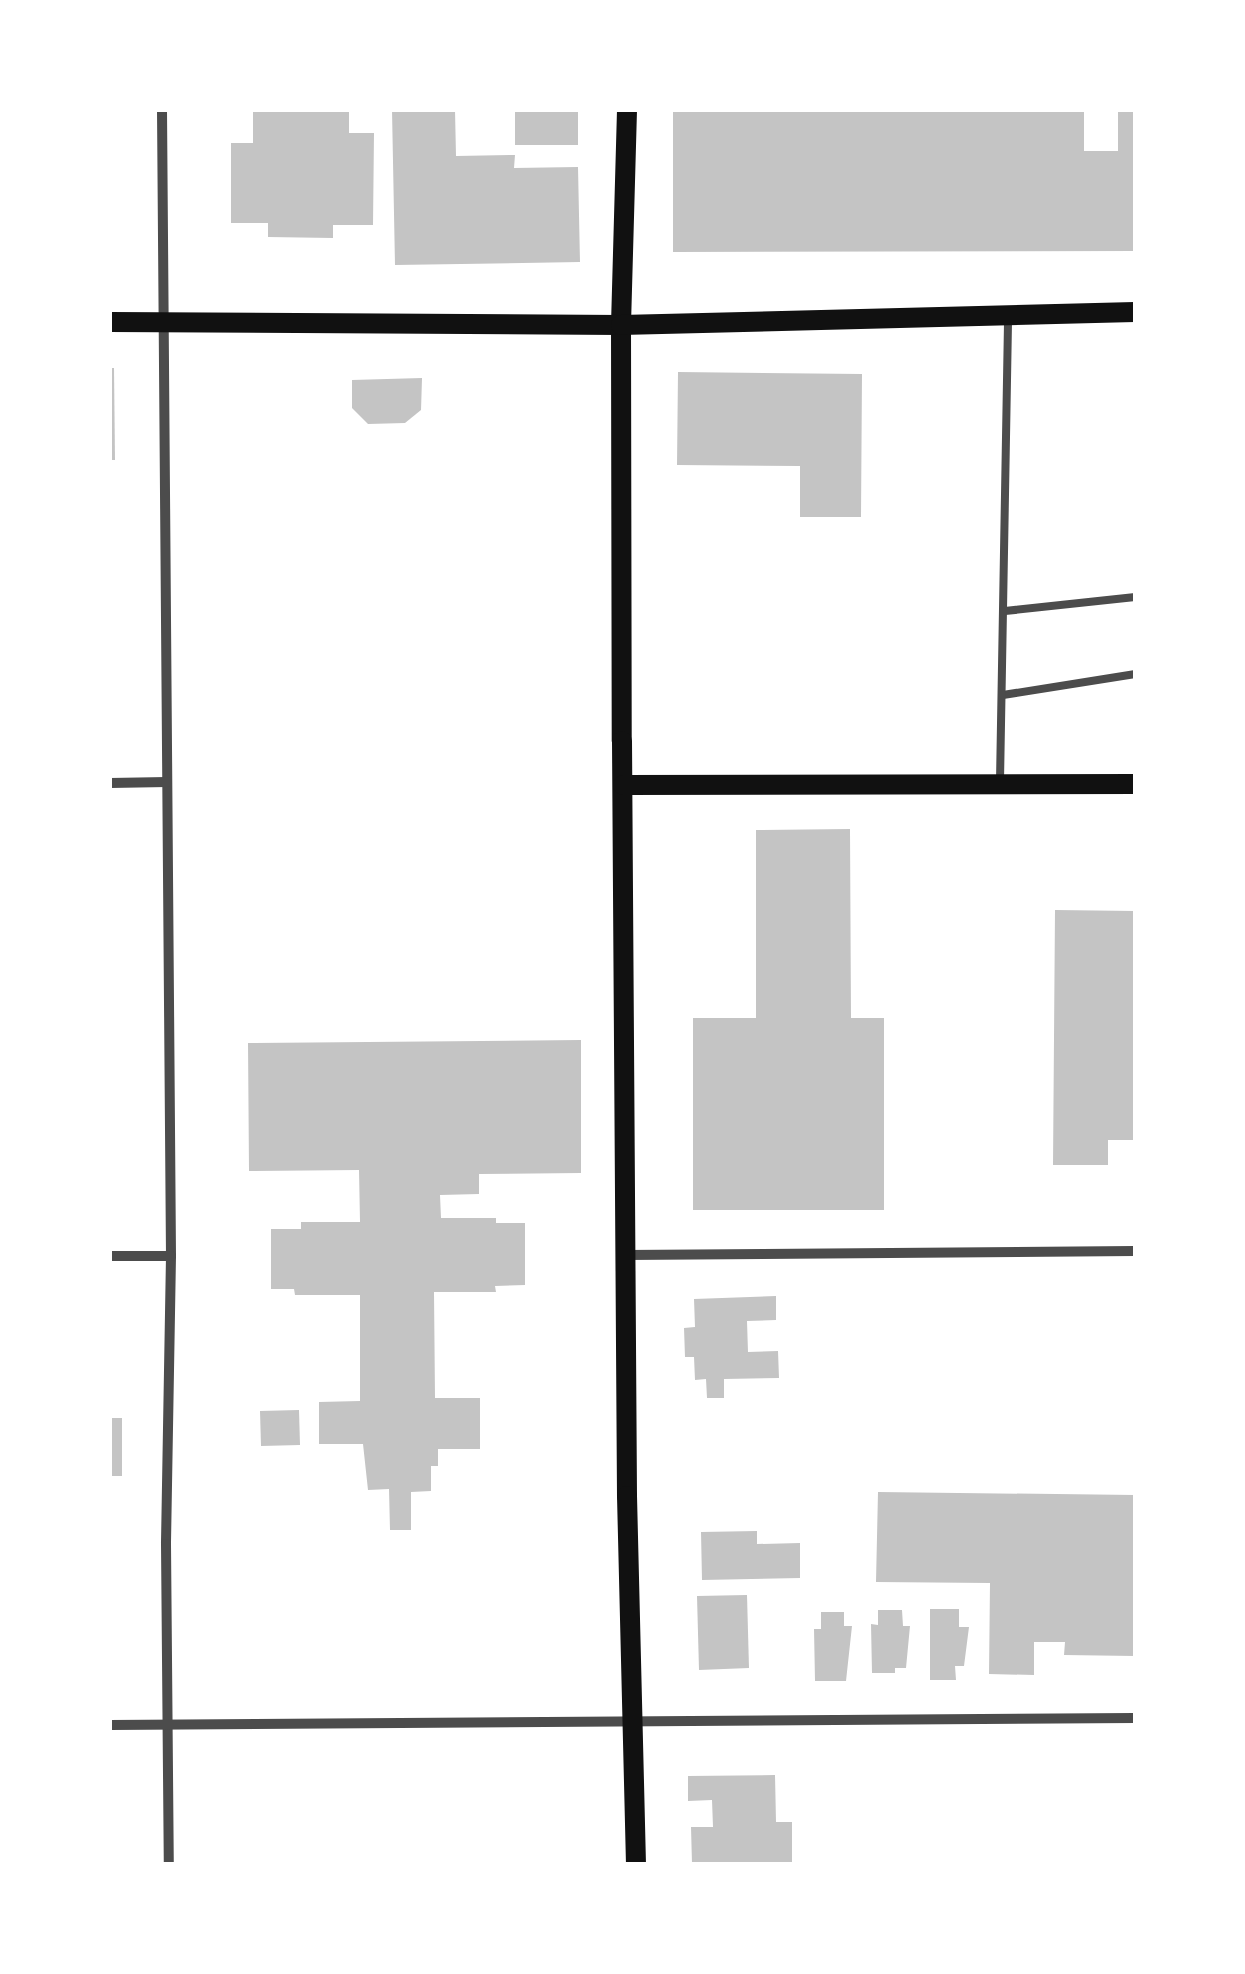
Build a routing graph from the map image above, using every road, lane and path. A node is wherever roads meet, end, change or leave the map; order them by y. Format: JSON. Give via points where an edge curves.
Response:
{"nodes":[{"id":1,"x":162,"y":110,"type":"edge"},
{"id":2,"x":627,"y":110,"type":"edge"},
{"id":3,"x":1135,"y":312,"type":"edge"},
{"id":4,"x":1008,"y":315,"type":"junction"},
{"id":5,"x":110,"y":322,"type":"edge"},
{"id":6,"x":162,"y":322,"type":"junction"},
{"id":7,"x":622,"y":325,"type":"junction"},
{"id":8,"x":1135,"y":597,"type":"edge"},
{"id":9,"x":1005,"y":611,"type":"junction"},
{"id":10,"x":1135,"y":674,"type":"edge"},
{"id":11,"x":1003,"y":695,"type":"junction"},
{"id":12,"x":167,"y":782,"type":"junction"},
{"id":13,"x":110,"y":783,"type":"edge"},
{"id":14,"x":1135,"y":784,"type":"edge"},
{"id":15,"x":623,"y":785,"type":"junction"},
{"id":16,"x":1000,"y":785,"type":"junction"},
{"id":17,"x":1135,"y":1251,"type":"edge"},
{"id":18,"x":626,"y":1255,"type":"junction"},
{"id":19,"x":110,"y":1256,"type":"edge"},
{"id":20,"x":171,"y":1256,"type":"junction"},
{"id":21,"x":1135,"y":1718,"type":"edge"},
{"id":22,"x":633,"y":1722,"type":"junction"},
{"id":23,"x":110,"y":1724,"type":"edge"},
{"id":24,"x":168,"y":1724,"type":"junction"},
{"id":25,"x":168,"y":1864,"type":"edge"},
{"id":26,"x":636,"y":1864,"type":"edge"}],
"edges":[{"from":1,"to":6,"type":"street"},
{"from":2,"to":7,"type":"main road"},
{"from":3,"to":4,"type":"main road"},
{"from":4,"to":7,"type":"main road"},
{"from":4,"to":9,"type":"lane"},
{"from":5,"to":6,"type":"main road"},
{"from":6,"to":7,"type":"main road"},
{"from":6,"to":12,"type":"street"},
{"from":7,"to":15,"type":"main road"},
{"from":8,"to":9,"type":"lane"},
{"from":9,"to":11,"type":"lane"},
{"from":10,"to":11,"type":"lane"},
{"from":11,"to":16,"type":"lane"},
{"from":12,"to":13,"type":"street"},
{"from":12,"to":20,"type":"street"},
{"from":14,"to":16,"type":"main road"},
{"from":15,"to":16,"type":"main road"},
{"from":15,"to":18,"type":"main road"},
{"from":17,"to":18,"type":"street"},
{"from":18,"to":22,"type":"main road"},
{"from":19,"to":20,"type":"street"},
{"from":20,"to":24,"type":"street"},
{"from":21,"to":22,"type":"street"},
{"from":22,"to":24,"type":"street"},
{"from":22,"to":26,"type":"main road"},
{"from":23,"to":24,"type":"street"},
{"from":24,"to":25,"type":"street"}]}
